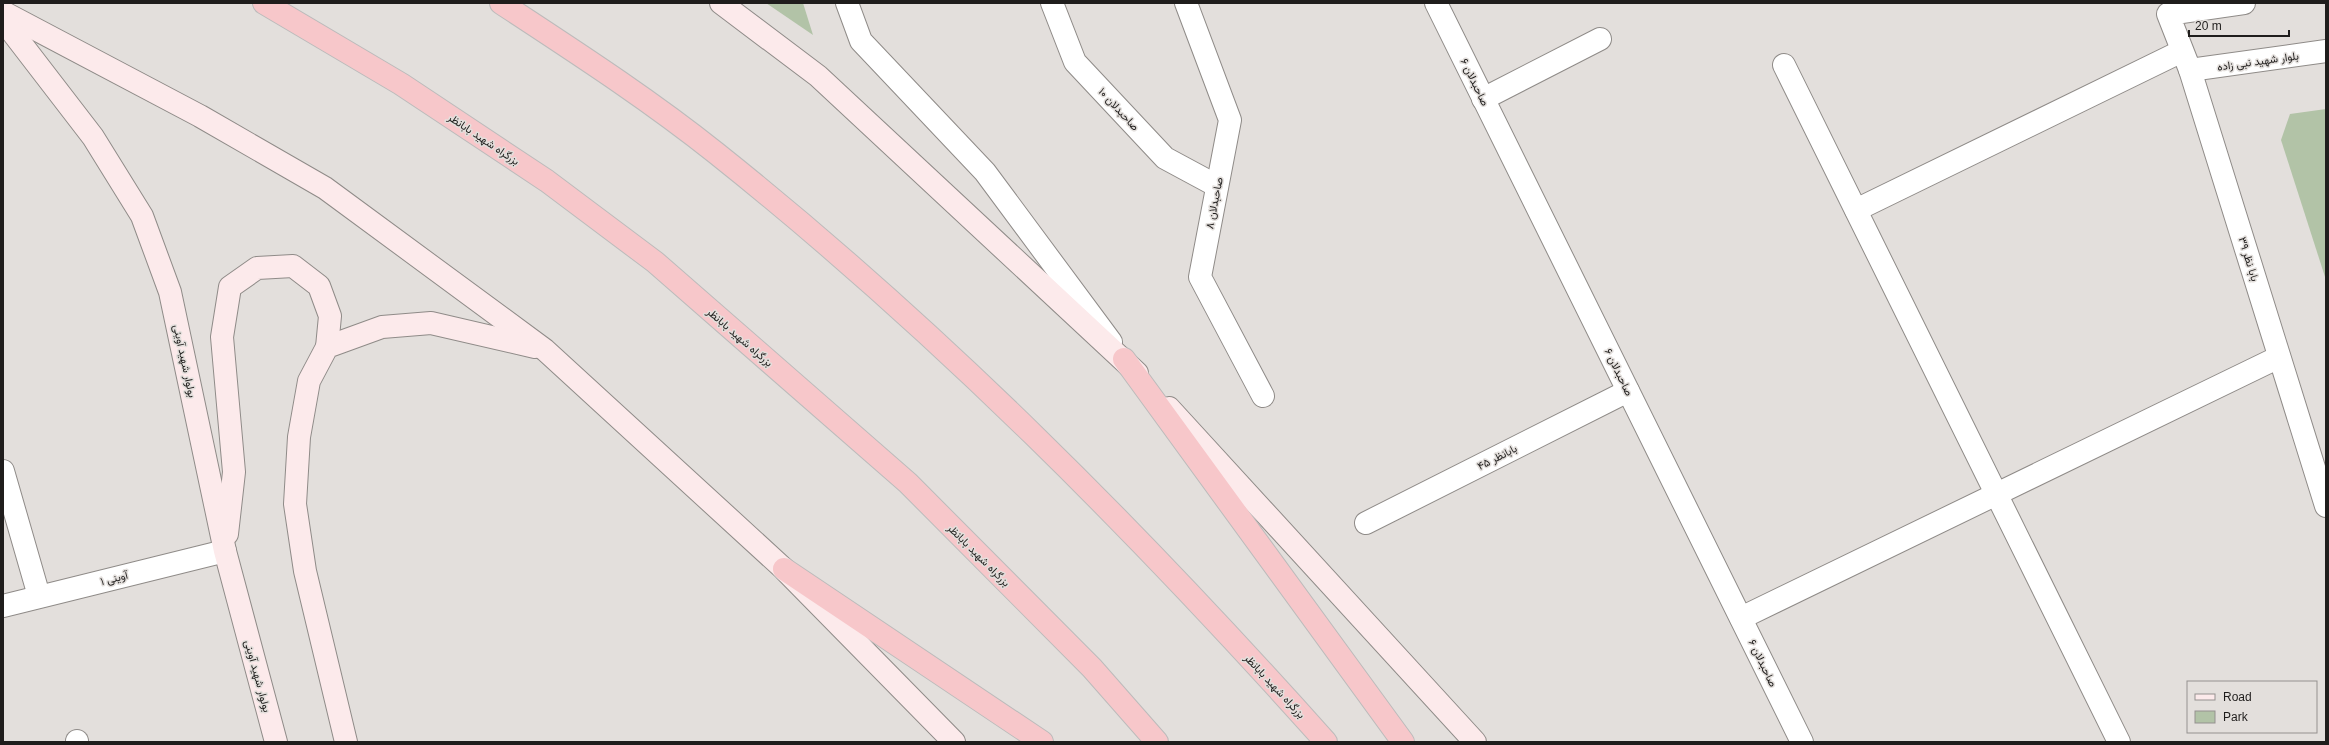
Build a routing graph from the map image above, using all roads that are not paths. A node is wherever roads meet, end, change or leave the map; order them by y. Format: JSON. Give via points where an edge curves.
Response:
{"nodes":[{"id":1,"x":264,"y":3,"type":"edge"},
{"id":2,"x":500,"y":3,"type":"edge"},
{"id":3,"x":721,"y":3,"type":"edge"},
{"id":4,"x":847,"y":3,"type":"edge"},
{"id":5,"x":1052,"y":3,"type":"edge"},
{"id":6,"x":1186,"y":3,"type":"edge"},
{"id":7,"x":1436,"y":3,"type":"edge"},
{"id":8,"x":2244,"y":3,"type":"edge"},
{"id":9,"x":2165,"y":8,"type":"edge"},
{"id":10,"x":3,"y":12,"type":"edge"},
{"id":11,"x":3,"y":20,"type":"edge"},
{"id":12,"x":1600,"y":39,"type":"dead end"},
{"id":13,"x":2326,"y":51,"type":"edge"},
{"id":14,"x":2186,"y":61,"type":"junction"},
{"id":15,"x":1784,"y":65,"type":"dead end"},
{"id":16,"x":1483,"y":99,"type":"junction"},
{"id":17,"x":1217,"y":186,"type":"junction"},
{"id":18,"x":1856,"y":210,"type":"junction"},
{"id":19,"x":327,"y":347,"type":"junction"},
{"id":20,"x":545,"y":350,"type":"junction"},
{"id":21,"x":2279,"y":357,"type":"junction"},
{"id":22,"x":1124,"y":359,"type":"junction"},
{"id":23,"x":1628,"y":391,"type":"junction"},
{"id":24,"x":1263,"y":396,"type":"dead end"},
{"id":25,"x":3,"y":471,"type":"edge"},
{"id":26,"x":1996,"y":494,"type":"junction"},
{"id":27,"x":2326,"y":506,"type":"edge"},
{"id":28,"x":1366,"y":523,"type":"dead end"},
{"id":29,"x":225,"y":551,"type":"junction"},
{"id":30,"x":784,"y":569,"type":"junction"},
{"id":31,"x":39,"y":596,"type":"junction"},
{"id":32,"x":3,"y":606,"type":"edge"},
{"id":33,"x":1741,"y":618,"type":"junction"},
{"id":34,"x":276,"y":742,"type":"edge"},
{"id":35,"x":346,"y":742,"type":"edge"},
{"id":36,"x":954,"y":742,"type":"edge"},
{"id":37,"x":1042,"y":742,"type":"edge"},
{"id":38,"x":1157,"y":742,"type":"edge"},
{"id":39,"x":1326,"y":742,"type":"edge"},
{"id":40,"x":1403,"y":742,"type":"edge"},
{"id":41,"x":1475,"y":742,"type":"edge"},
{"id":42,"x":1802,"y":742,"type":"edge"},
{"id":43,"x":2119,"y":742,"type":"edge"}],
"edges":[{"from":1,"to":38,"type":"highway","name":"بزرگراه شهید بابانظر","via":[[434,106],[548,181],[655,262],[908,483],[1092,668]]},
{"from":2,"to":39,"type":"highway","name":"بزرگراه شهید بابانظر","via":[[597,66],[715,152],[841,258],[974,378],[1066,468],[1168,572]]},
{"from":3,"to":22,"type":"main road","via":[[818,76]]},
{"from":4,"to":22,"type":"street","via":[[861,41],[985,172]]},
{"from":5,"to":17,"type":"street","name":"صاحبدلان ۱۰","via":[[1075,62],[1165,158]]},
{"from":6,"to":17,"type":"street","name":"صاحبدلان ۸","via":[[1230,120]]},
{"from":7,"to":16,"type":"street","name":"صاحبدلان ۶"},
{"from":8,"to":9,"type":"street"},
{"from":9,"to":14,"type":"street","name":"بابا نظر ۳۹"},
{"from":10,"to":20,"type":"main road","via":[[200,116],[325,188]]},
{"from":11,"to":29,"type":"main road","name":"بولوار شهید آوینی","via":[[93,137],[142,216],[170,292]]},
{"from":12,"to":16,"type":"street"},
{"from":13,"to":14,"type":"street","name":"بلوار شهید نبی زاده"},
{"from":14,"to":18,"type":"street","name":"بلوار شهید نبی زاده"},
{"from":14,"to":21,"type":"street","name":"بابا نظر ۳۹"},
{"from":15,"to":18,"type":"street"},
{"from":16,"to":23,"type":"street","name":"صاحبدلان ۶"},
{"from":17,"to":24,"type":"street","name":"صاحبدلان ۸","via":[[1200,277]]},
{"from":18,"to":26,"type":"street"},
{"from":19,"to":20,"type":"main road","via":[[382,326],[431,323]]},
{"from":19,"to":29,"type":"main road","via":[[330,316],[319,286],[293,266],[257,268],[230,287],[222,337],[234,472]]},
{"from":19,"to":35,"type":"main road","via":[[308,381],[299,437],[295,504],[305,571]]},
{"from":20,"to":30,"type":"main road"},
{"from":21,"to":26,"type":"street"},
{"from":21,"to":27,"type":"street","name":"بابا نظر ۳۹"},
{"from":22,"to":40,"type":"highway"},
{"from":22,"to":41,"type":"main road"},
{"from":23,"to":28,"type":"street","name":"بابانظر ۴۵"},
{"from":23,"to":33,"type":"street","name":"صاحبدلان ۶"},
{"from":25,"to":31,"type":"street"},
{"from":26,"to":33,"type":"street"},
{"from":26,"to":43,"type":"street"},
{"from":29,"to":31,"type":"street","name":"آوینی ۱"},
{"from":29,"to":34,"type":"main road","name":"بولوار شهید آوینی"},
{"from":30,"to":36,"type":"main road"},
{"from":30,"to":37,"type":"highway"},
{"from":31,"to":32,"type":"street","name":"آوینی ۱"},
{"from":33,"to":42,"type":"street","name":"صاحبدلان ۶"}]}
